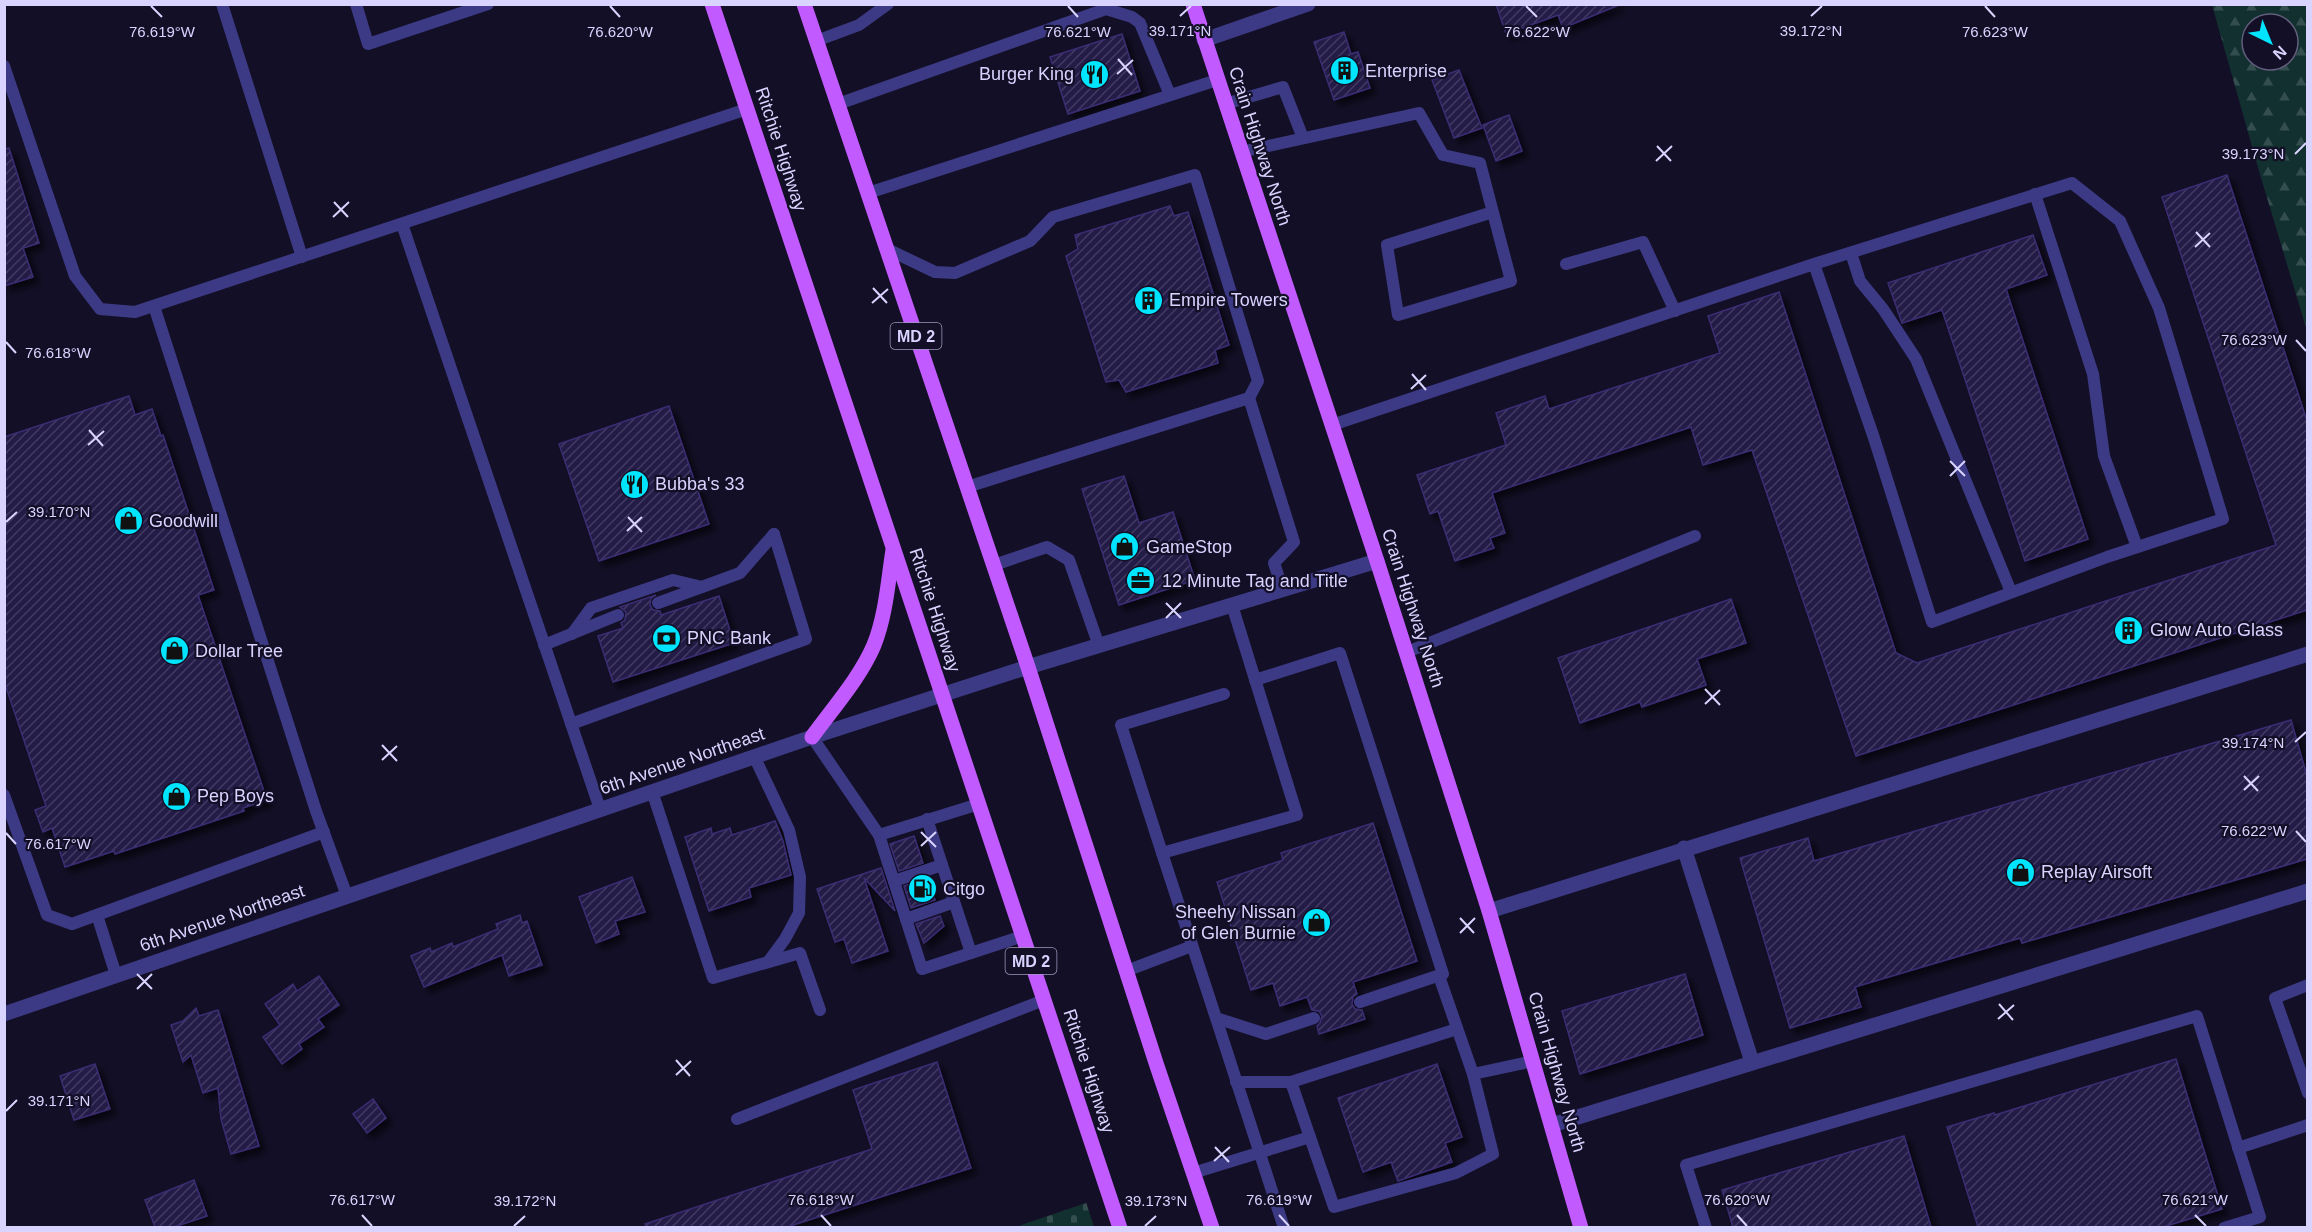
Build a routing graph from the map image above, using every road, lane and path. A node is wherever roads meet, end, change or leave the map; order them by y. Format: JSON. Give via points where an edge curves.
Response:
{"nodes":[{"id":1,"x":222,"y":4,"type":"edge"},
{"id":2,"x":356,"y":4,"type":"edge"},
{"id":3,"x":488,"y":4,"type":"edge"},
{"id":4,"x":712,"y":4,"type":"edge"},
{"id":5,"x":804,"y":4,"type":"edge"},
{"id":6,"x":888,"y":4,"type":"edge"},
{"id":7,"x":1193,"y":4,"type":"edge"},
{"id":8,"x":1308,"y":4,"type":"edge"},
{"id":9,"x":469,"y":7,"type":"edge"},
{"id":10,"x":1204,"y":40,"type":"junction"},
{"id":11,"x":816,"y":41,"type":"junction"},
{"id":12,"x":4,"y":66,"type":"edge"},
{"id":13,"x":1217,"y":80,"type":"junction"},
{"id":14,"x":1170,"y":95,"type":"junction"},
{"id":15,"x":838,"y":104,"type":"junction"},
{"id":16,"x":1225,"y":104,"type":"junction"},
{"id":17,"x":747,"y":110,"type":"junction"},
{"id":18,"x":1303,"y":138,"type":"junction"},
{"id":19,"x":1241,"y":152,"type":"junction"},
{"id":20,"x":868,"y":193,"type":"junction"},
{"id":21,"x":2035,"y":194,"type":"junction"},
{"id":22,"x":1493,"y":212,"type":"junction"},
{"id":23,"x":402,"y":224,"type":"junction"},
{"id":24,"x":887,"y":249,"type":"junction"},
{"id":25,"x":1851,"y":253,"type":"junction"},
{"id":26,"x":302,"y":257,"type":"junction"},
{"id":27,"x":1566,"y":264,"type":"dead end"},
{"id":28,"x":1814,"y":264,"type":"junction"},
{"id":29,"x":154,"y":306,"type":"junction"},
{"id":30,"x":1675,"y":311,"type":"junction"},
{"id":31,"x":1249,"y":398,"type":"junction"},
{"id":32,"x":1332,"y":425,"type":"junction"},
{"id":33,"x":967,"y":487,"type":"junction"},
{"id":34,"x":1695,"y":536,"type":"dead end"},
{"id":35,"x":894,"y":547,"type":"junction"},
{"id":36,"x":2138,"y":547,"type":"junction"},
{"id":37,"x":1377,"y":561,"type":"junction"},
{"id":38,"x":994,"y":565,"type":"junction"},
{"id":39,"x":702,"y":587,"type":"junction"},
{"id":40,"x":1283,"y":590,"type":"junction"},
{"id":41,"x":2011,"y":592,"type":"junction"},
{"id":42,"x":658,"y":603,"type":"dead end"},
{"id":43,"x":1232,"y":605,"type":"junction"},
{"id":44,"x":618,"y":615,"type":"dead end"},
{"id":45,"x":572,"y":634,"type":"junction"},
{"id":46,"x":544,"y":645,"type":"junction"},
{"id":47,"x":1099,"y":646,"type":"junction"},
{"id":48,"x":1407,"y":652,"type":"junction"},
{"id":49,"x":2307,"y":654,"type":"edge"},
{"id":50,"x":1028,"y":667,"type":"junction"},
{"id":51,"x":1255,"y":680,"type":"junction"},
{"id":52,"x":943,"y":694,"type":"junction"},
{"id":53,"x":1224,"y":694,"type":"dead end"},
{"id":54,"x":571,"y":724,"type":"junction"},
{"id":55,"x":812,"y":737,"type":"junction"},
{"id":56,"x":754,"y":756,"type":"junction"},
{"id":57,"x":652,"y":791,"type":"junction"},
{"id":58,"x":4,"y":795,"type":"edge"},
{"id":59,"x":979,"y":804,"type":"junction"},
{"id":60,"x":600,"y":809,"type":"junction"},
{"id":61,"x":927,"y":819,"type":"junction"},
{"id":62,"x":324,"y":832,"type":"junction"},
{"id":63,"x":879,"y":835,"type":"junction"},
{"id":64,"x":1684,"y":848,"type":"junction"},
{"id":65,"x":1162,"y":853,"type":"junction"},
{"id":66,"x":942,"y":865,"type":"junction"},
{"id":67,"x":894,"y":881,"type":"junction"},
{"id":68,"x":2307,"y":891,"type":"edge"},
{"id":69,"x":347,"y":896,"type":"junction"},
{"id":70,"x":954,"y":902,"type":"junction"},
{"id":71,"x":1489,"y":911,"type":"junction"},
{"id":72,"x":97,"y":915,"type":"junction"},
{"id":73,"x":906,"y":919,"type":"junction"},
{"id":74,"x":1023,"y":936,"type":"junction"},
{"id":75,"x":1192,"y":946,"type":"junction"},
{"id":76,"x":971,"y":953,"type":"junction"},
{"id":77,"x":768,"y":962,"type":"junction"},
{"id":78,"x":1126,"y":971,"type":"junction"},
{"id":79,"x":116,"y":975,"type":"junction"},
{"id":80,"x":1439,"y":976,"type":"junction"},
{"id":81,"x":2307,"y":985,"type":"edge"},
{"id":82,"x":1044,"y":1000,"type":"junction"},
{"id":83,"x":1360,"y":1002,"type":"dead end"},
{"id":84,"x":820,"y":1010,"type":"dead end"},
{"id":85,"x":4,"y":1014,"type":"edge"},
{"id":86,"x":1216,"y":1018,"type":"junction"},
{"id":87,"x":1314,"y":1018,"type":"dead end"},
{"id":88,"x":1457,"y":1029,"type":"junction"},
{"id":89,"x":1533,"y":1061,"type":"junction"},
{"id":90,"x":1752,"y":1062,"type":"junction"},
{"id":91,"x":1473,"y":1074,"type":"junction"},
{"id":92,"x":1236,"y":1082,"type":"junction"},
{"id":93,"x":1291,"y":1082,"type":"junction"},
{"id":94,"x":2307,"y":1093,"type":"edge"},
{"id":95,"x":737,"y":1119,"type":"dead end"},
{"id":96,"x":1552,"y":1125,"type":"junction"},
{"id":97,"x":2307,"y":1125,"type":"edge"},
{"id":98,"x":1310,"y":1137,"type":"junction"},
{"id":99,"x":2238,"y":1148,"type":"junction"},
{"id":100,"x":1260,"y":1153,"type":"junction"},
{"id":101,"x":1193,"y":1173,"type":"junction"},
{"id":102,"x":1120,"y":1227,"type":"edge"},
{"id":103,"x":1212,"y":1227,"type":"edge"},
{"id":104,"x":1284,"y":1227,"type":"edge"},
{"id":105,"x":1581,"y":1227,"type":"edge"},
{"id":106,"x":1706,"y":1227,"type":"edge"},
{"id":107,"x":2224,"y":1227,"type":"edge"}],
"edges":[{"from":1,"to":26,"type":"lane"},
{"from":2,"to":9,"type":"lane","via":[[368,44]]},
{"from":3,"to":9,"type":"lane"},
{"from":4,"to":17,"type":"main road","name":"Ritchie Highway","number":"MD 2"},
{"from":5,"to":11,"type":"main road","number":"MD 2"},
{"from":6,"to":11,"type":"lane","via":[[859,25]]},
{"from":7,"to":10,"type":"main road","name":"Crain Highway North"},
{"from":8,"to":10,"type":"street"},
{"from":10,"to":13,"type":"main road","name":"Crain Highway North"},
{"from":11,"to":15,"type":"main road","number":"MD 2"},
{"from":12,"to":29,"type":"lane","via":[[75,276],[100,309],[135,312]]},
{"from":13,"to":14,"type":"lane"},
{"from":13,"to":16,"type":"main road","name":"Crain Highway North"},
{"from":14,"to":15,"type":"lane","via":[[1140,23],[1106,9]]},
{"from":14,"to":20,"type":"lane"},
{"from":15,"to":20,"type":"main road","number":"MD 2"},
{"from":16,"to":18,"type":"lane","via":[[1283,87]]},
{"from":16,"to":19,"type":"main road","name":"Crain Highway North"},
{"from":17,"to":23,"type":"lane"},
{"from":17,"to":35,"type":"main road","name":"Ritchie Highway","number":"MD 2"},
{"from":18,"to":19,"type":"lane"},
{"from":18,"to":22,"type":"lane","via":[[1419,113],[1443,155],[1480,162]]},
{"from":19,"to":32,"type":"main road","name":"Crain Highway North"},
{"from":20,"to":24,"type":"main road","number":"MD 2"},
{"from":21,"to":25,"type":"lane"},
{"from":21,"to":36,"type":"lane","via":[[2093,374],[2104,456]]},
{"from":21,"to":36,"type":"lane","via":[[2072,183],[2120,221],[2159,308],[2223,519]]},
{"from":22,"to":22,"type":"lane","via":[[1511,281],[1398,315],[1387,245]]},
{"from":23,"to":26,"type":"lane"},
{"from":23,"to":46,"type":"lane"},
{"from":24,"to":31,"type":"lane","via":[[935,272],[955,273],[1030,241],[1053,217],[1195,175],[1258,381]]},
{"from":24,"to":33,"type":"main road","number":"MD 2"},
{"from":25,"to":28,"type":"lane"},
{"from":25,"to":41,"type":"lane","via":[[1860,281],[1916,359]]},
{"from":26,"to":29,"type":"lane"},
{"from":27,"to":30,"type":"lane","via":[[1643,243]]},
{"from":28,"to":30,"type":"lane"},
{"from":28,"to":41,"type":"lane","via":[[1932,622]]},
{"from":29,"to":62,"type":"lane"},
{"from":30,"to":32,"type":"lane"},
{"from":31,"to":33,"type":"lane"},
{"from":31,"to":40,"type":"lane","via":[[1294,542],[1274,563]]},
{"from":32,"to":37,"type":"main road","name":"Crain Highway North"},
{"from":33,"to":38,"type":"main road","number":"MD 2"},
{"from":34,"to":48,"type":"lane"},
{"from":35,"to":52,"type":"main road","name":"Ritchie Highway","number":"MD 2"},
{"from":35,"to":55,"type":"main road","via":[[874,644]]},
{"from":36,"to":41,"type":"lane"},
{"from":37,"to":40,"type":"street","name":"6th Avenue Northeast"},
{"from":37,"to":48,"type":"main road","name":"Crain Highway North"},
{"from":38,"to":47,"type":"lane","via":[[1047,547],[1070,560]]},
{"from":38,"to":50,"type":"main road","number":"MD 2"},
{"from":39,"to":42,"type":"lane"},
{"from":39,"to":45,"type":"lane","via":[[673,580],[591,608]]},
{"from":39,"to":54,"type":"lane","via":[[740,573],[774,534],[806,639]]},
{"from":40,"to":43,"type":"street","name":"6th Avenue Northeast"},
{"from":43,"to":47,"type":"street","name":"6th Avenue Northeast"},
{"from":43,"to":51,"type":"lane"},
{"from":44,"to":45,"type":"lane"},
{"from":45,"to":46,"type":"lane"},
{"from":46,"to":54,"type":"lane"},
{"from":47,"to":50,"type":"street","name":"6th Avenue Northeast"},
{"from":48,"to":71,"type":"main road","name":"Crain Highway North"},
{"from":49,"to":64,"type":"street"},
{"from":50,"to":52,"type":"street","name":"6th Avenue Northeast"},
{"from":50,"to":78,"type":"main road","number":"MD 2"},
{"from":51,"to":65,"type":"lane","via":[[1297,815]]},
{"from":51,"to":80,"type":"lane","via":[[1340,653],[1443,974]]},
{"from":52,"to":55,"type":"street","name":"6th Avenue Northeast"},
{"from":52,"to":59,"type":"main road","name":"Ritchie Highway","number":"MD 2"},
{"from":53,"to":65,"type":"lane","via":[[1121,725]]},
{"from":54,"to":60,"type":"lane"},
{"from":55,"to":56,"type":"street","name":"6th Avenue Northeast"},
{"from":55,"to":63,"type":"lane"},
{"from":56,"to":57,"type":"street","name":"6th Avenue Northeast"},
{"from":56,"to":77,"type":"lane","via":[[789,830],[800,877],[799,913]]},
{"from":57,"to":60,"type":"street","name":"6th Avenue Northeast"},
{"from":57,"to":77,"type":"lane","via":[[713,978]]},
{"from":58,"to":72,"type":"lane","via":[[47,915],[72,924]]},
{"from":59,"to":61,"type":"lane"},
{"from":59,"to":74,"type":"main road","name":"Ritchie Highway","number":"MD 2"},
{"from":60,"to":69,"type":"street","name":"6th Avenue Northeast"},
{"from":61,"to":63,"type":"lane"},
{"from":61,"to":66,"type":"lane"},
{"from":62,"to":69,"type":"lane"},
{"from":62,"to":72,"type":"lane"},
{"from":63,"to":67,"type":"lane"},
{"from":64,"to":71,"type":"street"},
{"from":64,"to":90,"type":"street"},
{"from":65,"to":75,"type":"lane"},
{"from":66,"to":67,"type":"lane"},
{"from":66,"to":70,"type":"lane"},
{"from":67,"to":73,"type":"lane"},
{"from":68,"to":90,"type":"street"},
{"from":69,"to":79,"type":"street","name":"6th Avenue Northeast"},
{"from":70,"to":73,"type":"lane"},
{"from":70,"to":76,"type":"lane"},
{"from":71,"to":89,"type":"main road","name":"Crain Highway North"},
{"from":72,"to":79,"type":"lane"},
{"from":73,"to":76,"type":"lane","via":[[922,969]]},
{"from":74,"to":76,"type":"lane"},
{"from":74,"to":82,"type":"main road","name":"Ritchie Highway","number":"MD 2"},
{"from":75,"to":78,"type":"lane"},
{"from":75,"to":86,"type":"lane"},
{"from":77,"to":84,"type":"lane","via":[[800,953]]},
{"from":78,"to":101,"type":"main road","number":"MD 2"},
{"from":79,"to":85,"type":"street","name":"6th Avenue Northeast"},
{"from":80,"to":83,"type":"lane"},
{"from":80,"to":88,"type":"lane"},
{"from":81,"to":94,"type":"lane","via":[[2275,998]]},
{"from":82,"to":95,"type":"lane"},
{"from":82,"to":102,"type":"main road","name":"Ritchie Highway","number":"MD 2"},
{"from":86,"to":87,"type":"lane","via":[[1266,1034]]},
{"from":86,"to":92,"type":"lane"},
{"from":88,"to":91,"type":"lane"},
{"from":88,"to":93,"type":"lane"},
{"from":89,"to":91,"type":"lane"},
{"from":89,"to":96,"type":"main road","name":"Crain Highway North"},
{"from":90,"to":96,"type":"street"},
{"from":91,"to":98,"type":"lane","via":[[1493,1154],[1456,1173],[1334,1207]]},
{"from":92,"to":93,"type":"lane"},
{"from":92,"to":100,"type":"lane"},
{"from":93,"to":98,"type":"lane"},
{"from":96,"to":105,"type":"main road","name":"Crain Highway North"},
{"from":97,"to":99,"type":"lane"},
{"from":98,"to":100,"type":"lane"},
{"from":99,"to":106,"type":"lane","via":[[2197,1016],[1686,1165]]},
{"from":99,"to":107,"type":"lane","via":[[2260,1216]]},
{"from":100,"to":101,"type":"lane"},
{"from":100,"to":104,"type":"lane"},
{"from":101,"to":103,"type":"main road","number":"MD 2"}]}
